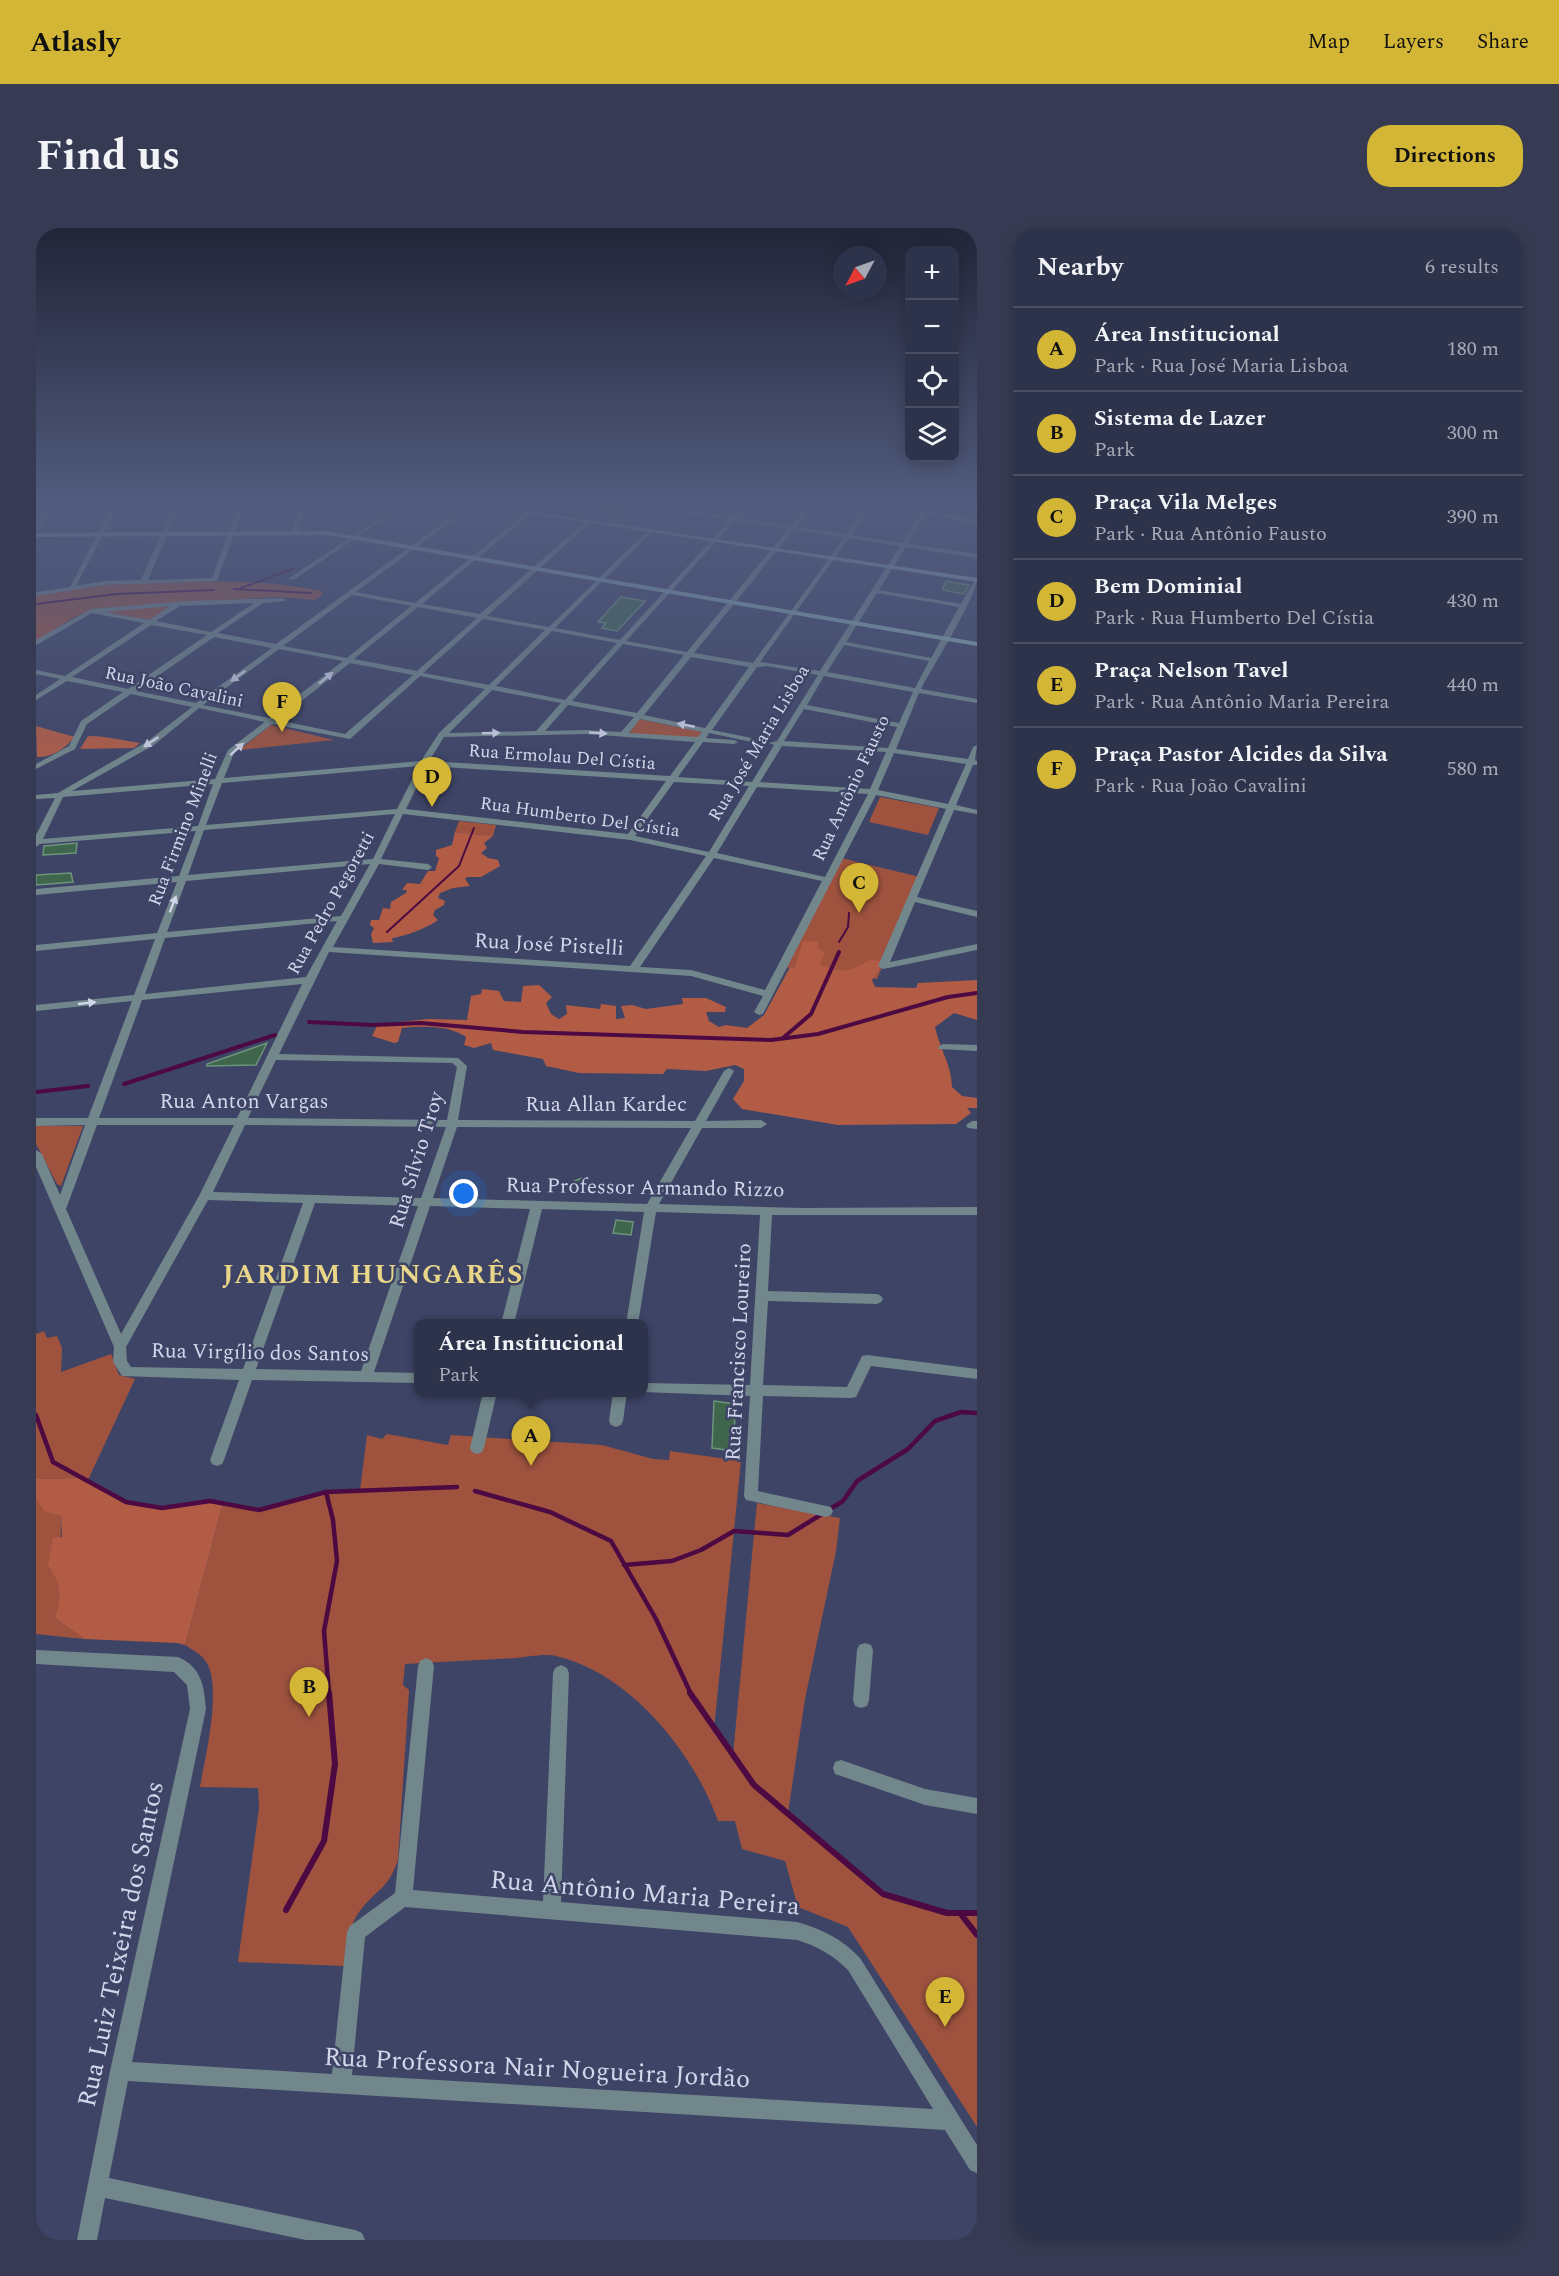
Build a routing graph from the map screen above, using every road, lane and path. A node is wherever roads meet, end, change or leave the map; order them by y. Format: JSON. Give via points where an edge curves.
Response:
{"nodes":[{"id":1,"x":344,"y":598,"type":"edge"},
{"id":2,"x":378,"y":598,"type":"edge"},
{"id":3,"x":425,"y":598,"type":"edge"},
{"id":4,"x":501,"y":598,"type":"edge"},
{"id":5,"x":581,"y":598,"type":"edge"},
{"id":6,"x":662,"y":598,"type":"edge"},
{"id":7,"x":714,"y":598,"type":"edge"},
{"id":8,"x":735,"y":598,"type":"edge"},
{"id":9,"x":803,"y":598,"type":"edge"},
{"id":10,"x":871,"y":598,"type":"edge"},
{"id":11,"x":916,"y":598,"type":"edge"},
{"id":12,"x":968,"y":598,"type":"edge"},
{"id":13,"x":262,"y":600,"type":"junction"},
{"id":14,"x":282,"y":600,"type":"dead end"},
{"id":15,"x":732,"y":601,"type":"junction"},
{"id":16,"x":180,"y":603,"type":"junction"},
{"id":17,"x":416,"y":605,"type":"junction"},
{"id":18,"x":964,"y":606,"type":"junction"},
{"id":19,"x":91,"y":611,"type":"junction"},
{"id":20,"x":793,"y":611,"type":"junction"},
{"id":21,"x":481,"y":616,"type":"junction"},
{"id":22,"x":151,"y":622,"type":"junction"},
{"id":23,"x":856,"y":622,"type":"junction"},
{"id":24,"x":549,"y":629,"type":"junction"},
{"id":25,"x":213,"y":634,"type":"junction"},
{"id":26,"x":946,"y":638,"type":"junction"},
{"id":27,"x":621,"y":642,"type":"junction"},
{"id":28,"x":36,"y":643,"type":"edge"},
{"id":29,"x":842,"y":643,"type":"junction"},
{"id":30,"x":977,"y":644,"type":"edge"},
{"id":31,"x":279,"y":647,"type":"junction"},
{"id":32,"x":690,"y":653,"type":"junction"},
{"id":33,"x":349,"y":660,"type":"junction"},
{"id":34,"x":933,"y":660,"type":"junction"},
{"id":35,"x":756,"y":664,"type":"junction"},
{"id":36,"x":36,"y":672,"type":"edge"},
{"id":37,"x":822,"y":672,"type":"junction"},
{"id":38,"x":419,"y":673,"type":"junction"},
{"id":39,"x":65,"y":678,"type":"junction"},
{"id":40,"x":490,"y":687,"type":"junction"},
{"id":41,"x":917,"y":690,"type":"junction"},
{"id":42,"x":129,"y":692,"type":"junction"},
{"id":43,"x":36,"y":698,"type":"edge"},
{"id":44,"x":977,"y":701,"type":"edge"},
{"id":45,"x":567,"y":702,"type":"junction"},
{"id":46,"x":197,"y":706,"type":"junction"},
{"id":47,"x":802,"y":706,"type":"junction"},
{"id":48,"x":639,"y":716,"type":"junction"},
{"id":49,"x":271,"y":723,"type":"junction"},
{"id":50,"x":900,"y":725,"type":"junction"},
{"id":51,"x":708,"y":729,"type":"junction"},
{"id":52,"x":540,"y":731,"type":"junction"},
{"id":53,"x":442,"y":735,"type":"junction"},
{"id":54,"x":623,"y":735,"type":"junction"},
{"id":55,"x":700,"y":740,"type":"junction"},
{"id":56,"x":763,"y":743,"type":"junction"},
{"id":57,"x":778,"y":744,"type":"junction"},
{"id":58,"x":977,"y":747,"type":"edge"},
{"id":59,"x":890,"y":750,"type":"junction"},
{"id":60,"x":424,"y":763,"type":"junction"},
{"id":61,"x":974,"y":763,"type":"edge"},
{"id":62,"x":36,"y":767,"type":"edge"},
{"id":63,"x":672,"y":778,"type":"junction"},
{"id":64,"x":218,"y":782,"type":"junction"},
{"id":65,"x":755,"y":785,"type":"junction"},
{"id":66,"x":873,"y":792,"type":"junction"},
{"id":67,"x":60,"y":795,"type":"junction"},
{"id":68,"x":36,"y":797,"type":"edge"},
{"id":69,"x":951,"y":807,"type":"junction"},
{"id":70,"x":400,"y":811,"type":"junction"},
{"id":71,"x":977,"y":812,"type":"edge"},
{"id":72,"x":202,"y":828,"type":"junction"},
{"id":73,"x":630,"y":837,"type":"junction"},
{"id":74,"x":37,"y":843,"type":"edge"},
{"id":75,"x":712,"y":854,"type":"junction"},
{"id":76,"x":376,"y":861,"type":"junction"},
{"id":77,"x":428,"y":867,"type":"dead end"},
{"id":78,"x":182,"y":879,"type":"junction"},
{"id":79,"x":828,"y":880,"type":"junction"},
{"id":80,"x":36,"y":892,"type":"edge"},
{"id":81,"x":912,"y":900,"type":"junction"},
{"id":82,"x":977,"y":914,"type":"edge"},
{"id":83,"x":344,"y":918,"type":"junction"},
{"id":84,"x":161,"y":936,"type":"junction"},
{"id":85,"x":977,"y":947,"type":"edge"},
{"id":86,"x":36,"y":948,"type":"edge"},
{"id":87,"x":326,"y":949,"type":"junction"},
{"id":88,"x":634,"y":968,"type":"junction"},
{"id":89,"x":309,"y":980,"type":"junction"},
{"id":90,"x":768,"y":994,"type":"junction"},
{"id":91,"x":137,"y":998,"type":"junction"},
{"id":92,"x":36,"y":1008,"type":"edge"},
{"id":93,"x":759,"y":1012,"type":"dead end"},
{"id":94,"x":943,"y":1047,"type":"dead end"},
{"id":95,"x":977,"y":1048,"type":"edge"},
{"id":96,"x":273,"y":1057,"type":"junction"},
{"id":97,"x":729,"y":1071,"type":"dead end"},
{"id":98,"x":241,"y":1120,"type":"junction"},
{"id":99,"x":93,"y":1121,"type":"junction"},
{"id":100,"x":36,"y":1122,"type":"edge"},
{"id":101,"x":699,"y":1124,"type":"junction"},
{"id":102,"x":761,"y":1124,"type":"dead end"},
{"id":103,"x":452,"y":1125,"type":"junction"},
{"id":104,"x":36,"y":1154,"type":"edge"},
{"id":105,"x":205,"y":1196,"type":"junction"},
{"id":106,"x":311,"y":1198,"type":"junction"},
{"id":107,"x":426,"y":1200,"type":"junction"},
{"id":108,"x":537,"y":1206,"type":"junction"},
{"id":109,"x":651,"y":1207,"type":"junction"},
{"id":110,"x":60,"y":1209,"type":"junction"},
{"id":111,"x":766,"y":1210,"type":"junction"},
{"id":112,"x":977,"y":1211,"type":"edge"},
{"id":113,"x":762,"y":1296,"type":"junction"},
{"id":114,"x":878,"y":1299,"type":"dead end"},
{"id":115,"x":508,"y":1319,"type":"edge"},
{"id":116,"x":633,"y":1319,"type":"edge"},
{"id":117,"x":120,"y":1347,"type":"junction"},
{"id":118,"x":248,"y":1373,"type":"junction"},
{"id":119,"x":977,"y":1374,"type":"edge"},
{"id":120,"x":366,"y":1376,"type":"junction"},
{"id":121,"x":414,"y":1378,"type":"edge"},
{"id":122,"x":648,"y":1388,"type":"edge"},
{"id":123,"x":757,"y":1392,"type":"junction"},
{"id":124,"x":489,"y":1397,"type":"edge"},
{"id":125,"x":619,"y":1397,"type":"edge"},
{"id":126,"x":616,"y":1421,"type":"dead end"},
{"id":127,"x":477,"y":1448,"type":"dead end"},
{"id":128,"x":217,"y":1460,"type":"dead end"},
{"id":129,"x":826,"y":1511,"type":"dead end"},
{"id":130,"x":865,"y":1650,"type":"dead end"},
{"id":131,"x":36,"y":1657,"type":"edge"},
{"id":132,"x":426,"y":1666,"type":"dead end"},
{"id":133,"x":561,"y":1673,"type":"dead end"},
{"id":134,"x":861,"y":1700,"type":"dead end"},
{"id":135,"x":841,"y":1768,"type":"dead end"},
{"id":136,"x":977,"y":1806,"type":"edge"},
{"id":137,"x":403,"y":1898,"type":"junction"},
{"id":138,"x":552,"y":1908,"type":"junction"},
{"id":139,"x":120,"y":2071,"type":"junction"},
{"id":140,"x":341,"y":2084,"type":"junction"},
{"id":141,"x":950,"y":2120,"type":"junction"},
{"id":142,"x":977,"y":2163,"type":"edge"},
{"id":143,"x":97,"y":2186,"type":"junction"},
{"id":144,"x":87,"y":2240,"type":"edge"},
{"id":145,"x":355,"y":2240,"type":"edge"}],
"edges":[{"from":1,"to":31,"type":"street"},
{"from":2,"to":17,"type":"street"},
{"from":3,"to":17,"type":"street","name":"Rua Firmino Minelli"},
{"from":4,"to":21,"type":"street"},
{"from":5,"to":24,"type":"street","name":"Rua Pedro Pegoretti"},
{"from":6,"to":27,"type":"street"},
{"from":7,"to":15,"type":"street"},
{"from":8,"to":15,"type":"street"},
{"from":9,"to":20,"type":"street"},
{"from":10,"to":23,"type":"street","name":"Rua José Maria Lisboa"},
{"from":11,"to":18,"type":"street"},
{"from":12,"to":18,"type":"street","name":"Rua Antônio Fausto"},
{"from":13,"to":14,"type":"street"},
{"from":13,"to":16,"type":"street"},
{"from":13,"to":25,"type":"street"},
{"from":15,"to":20,"type":"street"},
{"from":15,"to":32,"type":"street"},
{"from":16,"to":19,"type":"street"},
{"from":16,"to":22,"type":"street"},
{"from":17,"to":21,"type":"street"},
{"from":17,"to":33,"type":"street","name":"Rua Firmino Minelli"},
{"from":18,"to":26,"type":"street","name":"Rua Antônio Fausto"},
{"from":19,"to":22,"type":"street"},
{"from":19,"to":28,"type":"street"},
{"from":20,"to":23,"type":"street"},
{"from":20,"to":35,"type":"street"},
{"from":21,"to":24,"type":"street"},
{"from":21,"to":38,"type":"street"},
{"from":22,"to":25,"type":"street"},
{"from":22,"to":39,"type":"street"},
{"from":23,"to":26,"type":"street"},
{"from":23,"to":29,"type":"street","name":"Rua José Maria Lisboa"},
{"from":24,"to":27,"type":"street"},
{"from":24,"to":40,"type":"street","name":"Rua Pedro Pegoretti"},
{"from":25,"to":31,"type":"street"},
{"from":25,"to":42,"type":"street"},
{"from":26,"to":30,"type":"street"},
{"from":26,"to":34,"type":"street","name":"Rua Antônio Fausto"},
{"from":27,"to":32,"type":"street"},
{"from":27,"to":45,"type":"street"},
{"from":29,"to":34,"type":"street"},
{"from":29,"to":37,"type":"street","name":"Rua José Maria Lisboa"},
{"from":31,"to":33,"type":"street"},
{"from":31,"to":46,"type":"street","one_way":true},
{"from":32,"to":35,"type":"street"},
{"from":32,"to":48,"type":"street"},
{"from":33,"to":38,"type":"street"},
{"from":49,"to":33,"type":"street","name":"Rua Firmino Minelli","one_way":true},
{"from":34,"to":41,"type":"street","name":"Rua Antônio Fausto"},
{"from":35,"to":37,"type":"street"},
{"from":35,"to":51,"type":"street"},
{"from":36,"to":39,"type":"street","name":"Rua João Cavalini"},
{"from":37,"to":41,"type":"street"},
{"from":37,"to":47,"type":"street","name":"Rua José Maria Lisboa"},
{"from":38,"to":40,"type":"street"},
{"from":38,"to":49,"type":"street","name":"Rua João Cavalini","via":[[354,733],[342,738]]},
{"from":39,"to":42,"type":"street","name":"Rua João Cavalini"},
{"from":39,"to":43,"type":"street"},
{"from":40,"to":45,"type":"street"},
{"from":40,"to":53,"type":"street","name":"Rua Pedro Pegoretti"},
{"from":41,"to":44,"type":"street"},
{"from":41,"to":50,"type":"street","name":"Rua Antônio Fausto"},
{"from":42,"to":46,"type":"street","name":"Rua João Cavalini"},
{"from":42,"to":62,"type":"street","via":[[84,723],[72,747]]},
{"from":45,"to":48,"type":"street"},
{"from":45,"to":52,"type":"street"},
{"from":46,"to":49,"type":"street","name":"Rua João Cavalini"},
{"from":46,"to":67,"type":"street","one_way":true,"via":[[151,743]]},
{"from":47,"to":50,"type":"street"},
{"from":47,"to":57,"type":"street","name":"Rua José Maria Lisboa"},
{"from":51,"to":48,"type":"street","one_way":true},
{"from":48,"to":54,"type":"street"},
{"from":64,"to":49,"type":"street","name":"Rua Firmino Minelli","one_way":true,"via":[[231,752]]},
{"from":50,"to":59,"type":"street","name":"Rua Antônio Fausto"},
{"from":51,"to":55,"type":"street"},
{"from":51,"to":56,"type":"street"},
{"from":53,"to":52,"type":"street","one_way":true},
{"from":52,"to":54,"type":"street","one_way":true},
{"from":53,"to":60,"type":"street","name":"Rua Pedro Pegoretti"},
{"from":54,"to":55,"type":"street"},
{"from":55,"to":56,"type":"street"},
{"from":55,"to":63,"type":"street"},
{"from":56,"to":57,"type":"street"},
{"from":57,"to":59,"type":"street"},
{"from":57,"to":65,"type":"street","name":"Rua José Maria Lisboa"},
{"from":58,"to":61,"type":"street"},
{"from":59,"to":61,"type":"street"},
{"from":59,"to":66,"type":"street","name":"Rua Antônio Fausto"},
{"from":60,"to":63,"type":"street","name":"Rua Ermolau Del Cístia"},
{"from":60,"to":64,"type":"street","name":"Rua Ermolau Del Cístia"},
{"from":60,"to":70,"type":"street","name":"Rua Pedro Pegoretti"},
{"from":61,"to":69,"type":"street"},
{"from":63,"to":65,"type":"street","name":"Rua Ermolau Del Cístia"},
{"from":63,"to":73,"type":"street"},
{"from":64,"to":67,"type":"street","name":"Rua Ermolau Del Cístia"},
{"from":64,"to":72,"type":"street","name":"Rua Firmino Minelli"},
{"from":65,"to":66,"type":"street","name":"Rua Ermolau Del Cístia"},
{"from":65,"to":75,"type":"street","name":"Rua José Maria Lisboa"},
{"from":66,"to":69,"type":"street","name":"Rua Ermolau Del Cístia"},
{"from":66,"to":79,"type":"street","name":"Rua Antônio Fausto"},
{"from":67,"to":68,"type":"street","name":"Rua Ermolau Del Cístia"},
{"from":67,"to":74,"type":"street"},
{"from":69,"to":71,"type":"street","name":"Rua Ermolau Del Cístia"},
{"from":69,"to":81,"type":"street"},
{"from":70,"to":72,"type":"street","name":"Rua Humberto Del Cístia"},
{"from":70,"to":73,"type":"street","name":"Rua Humberto Del Cístia"},
{"from":70,"to":76,"type":"street","name":"Rua Pedro Pegoretti"},
{"from":72,"to":74,"type":"street","name":"Rua Humberto Del Cístia"},
{"from":72,"to":78,"type":"street","name":"Rua Firmino Minelli"},
{"from":73,"to":75,"type":"street","name":"Rua Humberto Del Cístia"},
{"from":75,"to":79,"type":"street","name":"Rua Humberto Del Cístia"},
{"from":75,"to":88,"type":"street","name":"Rua José Maria Lisboa"},
{"from":76,"to":77,"type":"street"},
{"from":76,"to":78,"type":"street"},
{"from":76,"to":83,"type":"street","name":"Rua Pedro Pegoretti"},
{"from":78,"to":80,"type":"street"},
{"from":84,"to":78,"type":"street","name":"Rua Firmino Minelli","one_way":true},
{"from":79,"to":90,"type":"street","name":"Rua Antônio Fausto"},
{"from":81,"to":82,"type":"street"},
{"from":81,"to":85,"type":"street","via":[[883,966]]},
{"from":83,"to":84,"type":"street"},
{"from":83,"to":87,"type":"street","name":"Rua Pedro Pegoretti"},
{"from":84,"to":86,"type":"street"},
{"from":84,"to":91,"type":"street","name":"Rua Firmino Minelli"},
{"from":87,"to":88,"type":"street","name":"Rua José Pistelli"},
{"from":87,"to":89,"type":"street","name":"Rua Pedro Pegoretti"},
{"from":88,"to":90,"type":"street","name":"Rua José Pistelli","via":[[691,973]]},
{"from":89,"to":91,"type":"street"},
{"from":89,"to":96,"type":"street","name":"Rua Pedro Pegoretti"},
{"from":90,"to":93,"type":"street","name":"Rua Antônio Fausto"},
{"from":92,"to":91,"type":"street","one_way":true},
{"from":91,"to":99,"type":"street","name":"Rua Firmino Minelli"},
{"from":94,"to":95,"type":"street"},
{"from":96,"to":98,"type":"street","name":"Rua Pedro Pegoretti"},
{"from":96,"to":103,"type":"street","name":"Rua Sílvio Troy","via":[[458,1061],[463,1071]]},
{"from":97,"to":101,"type":"street"},
{"from":98,"to":99,"type":"street","name":"Rua Anton Vargas"},
{"from":98,"to":103,"type":"street","name":"Rua Anton Vargas"},
{"from":98,"to":105,"type":"street","name":"Rua Pedro Pegoretti"},
{"from":99,"to":100,"type":"street","name":"Rua Anton Vargas"},
{"from":99,"to":110,"type":"street","name":"Rua Firmino Minelli"},
{"from":101,"to":102,"type":"street","name":"Rua Allan Kardec"},
{"from":101,"to":103,"type":"street","name":"Rua Allan Kardec"},
{"from":101,"to":109,"type":"street"},
{"from":103,"to":107,"type":"street","name":"Rua Sílvio Troy"},
{"from":104,"to":110,"type":"street"},
{"from":105,"to":106,"type":"street","name":"Rua Professor Armando Rizzo"},
{"from":105,"to":117,"type":"street","name":"Rua Pedro Pegoretti"},
{"from":106,"to":107,"type":"street","name":"Rua Professor Armando Rizzo"},
{"from":106,"to":118,"type":"street"},
{"from":107,"to":108,"type":"street","name":"Rua Professor Armando Rizzo"},
{"from":107,"to":120,"type":"street","name":"Rua Sílvio Troy"},
{"from":108,"to":109,"type":"street","name":"Rua Professor Armando Rizzo"},
{"from":108,"to":115,"type":"street"},
{"from":109,"to":111,"type":"street","name":"Rua Professor Armando Rizzo"},
{"from":109,"to":116,"type":"street"},
{"from":110,"to":117,"type":"street"},
{"from":111,"to":112,"type":"street","name":"Rua Professor Armando Rizzo"},
{"from":111,"to":113,"type":"street","name":"Rua Francisco Loureiro"},
{"from":113,"to":114,"type":"street"},
{"from":113,"to":123,"type":"street","name":"Rua Francisco Loureiro"},
{"from":117,"to":118,"type":"street","name":"Rua Virgílio dos Santos","via":[[120,1362],[127,1371]]},
{"from":118,"to":120,"type":"street","name":"Rua Virgílio dos Santos"},
{"from":118,"to":128,"type":"street"},
{"from":119,"to":123,"type":"street","via":[[867,1360],[851,1393]]},
{"from":120,"to":121,"type":"street","name":"Rua Virgílio dos Santos"},
{"from":122,"to":123,"type":"street"},
{"from":123,"to":129,"type":"street","name":"Rua Francisco Loureiro","via":[[751,1496]]},
{"from":124,"to":127,"type":"street"},
{"from":125,"to":126,"type":"street"},
{"from":130,"to":134,"type":"street"},
{"from":131,"to":139,"type":"street","name":"Rua Luiz Teixeira dos Santos","via":[[178,1665],[195,1682],[198,1709]]},
{"from":132,"to":137,"type":"street"},
{"from":133,"to":138,"type":"street"},
{"from":135,"to":136,"type":"street","via":[[925,1797]]},
{"from":137,"to":138,"type":"street","name":"Rua Antônio Maria Pereira"},
{"from":137,"to":140,"type":"street","via":[[356,1932]]},
{"from":138,"to":141,"type":"street","name":"Rua Antônio Maria Pereira","via":[[797,1931],[821,1937],[854,1964]]},
{"from":139,"to":140,"type":"street","name":"Rua Professora Nair Nogueira Jordão"},
{"from":139,"to":143,"type":"street","name":"Rua Luiz Teixeira dos Santos"},
{"from":140,"to":141,"type":"street","name":"Rua Professora Nair Nogueira Jordão"},
{"from":141,"to":142,"type":"street","name":"Rua Antônio Maria Pereira"},
{"from":143,"to":144,"type":"street","name":"Rua Luiz Teixeira dos Santos"},
{"from":143,"to":145,"type":"street"}]}
